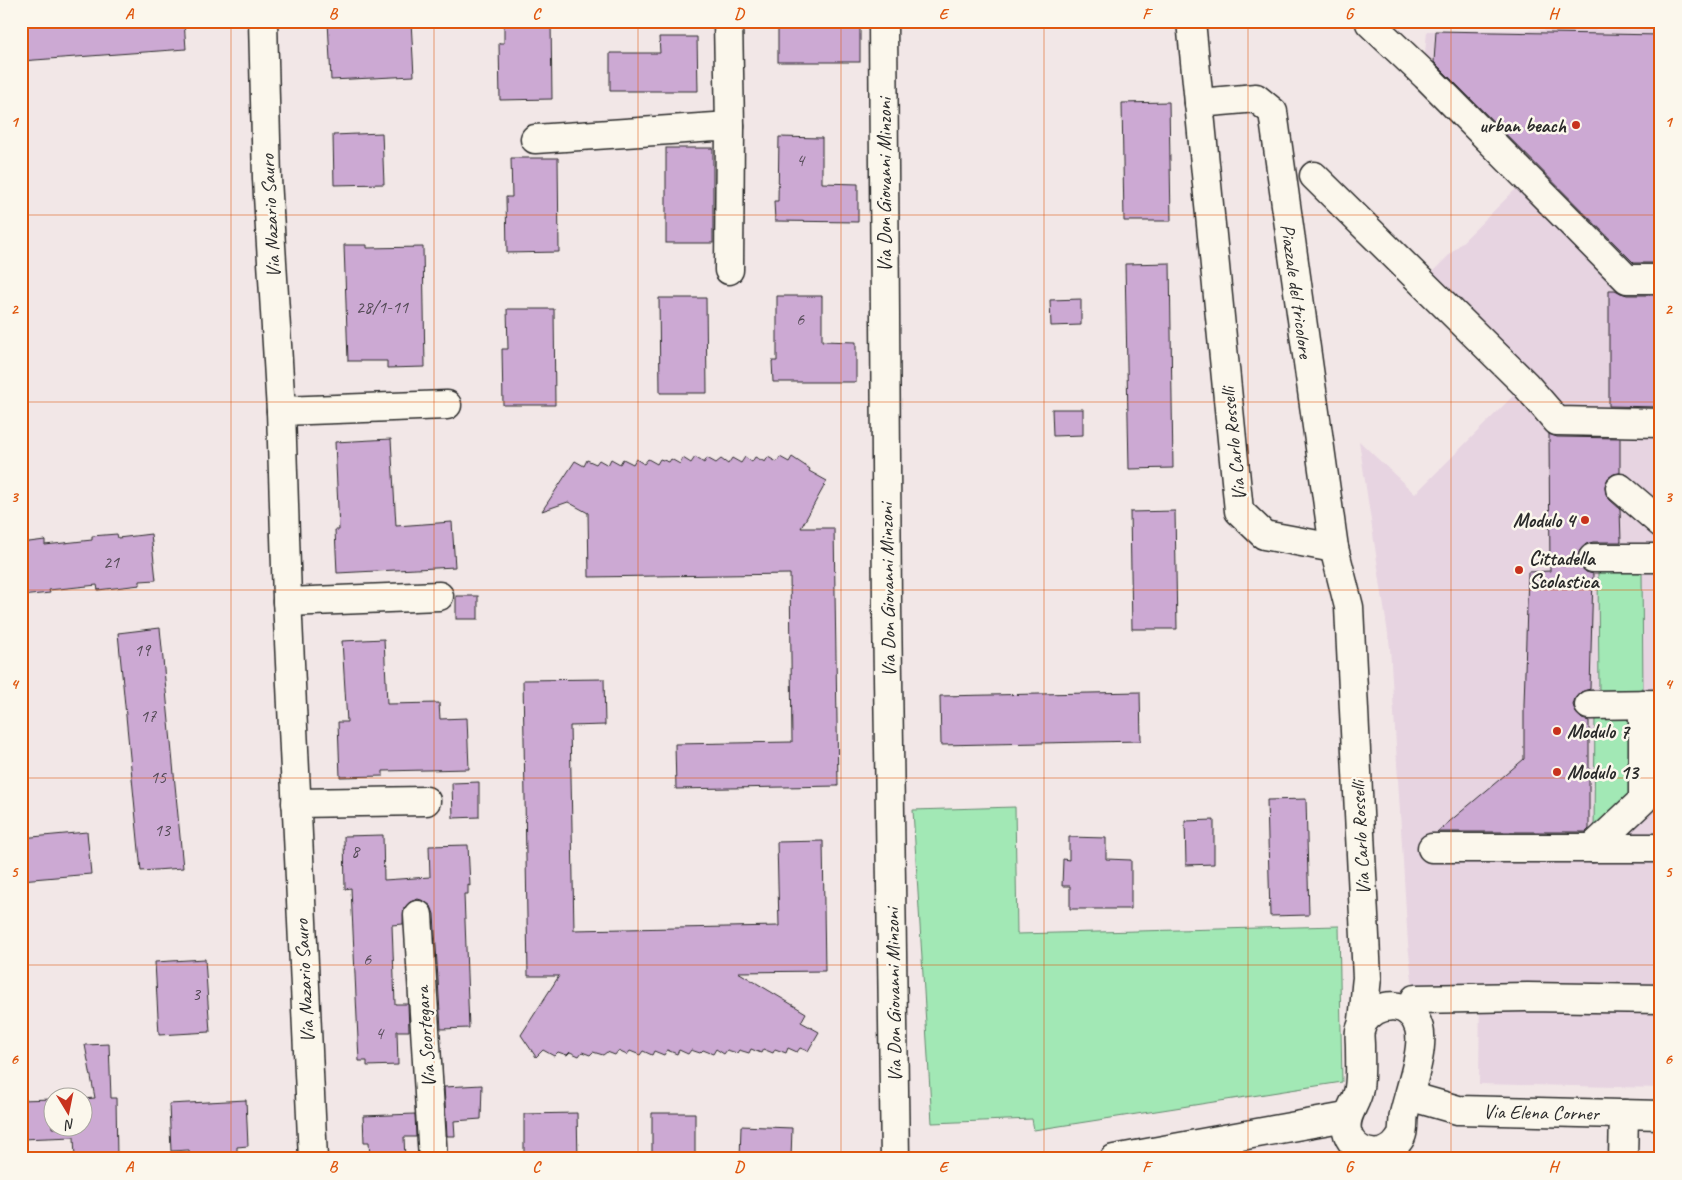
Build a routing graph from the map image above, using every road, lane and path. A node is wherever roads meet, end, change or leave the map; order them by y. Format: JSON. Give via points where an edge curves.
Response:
{"nodes":[{"id":1,"x":263,"y":21,"type":"edge"},
{"id":2,"x":728,"y":21,"type":"edge"},
{"id":3,"x":883,"y":21,"type":"edge"},
{"id":4,"x":1190,"y":21,"type":"edge"},
{"id":5,"x":1370,"y":21,"type":"edge"},
{"id":6,"x":1199,"y":103,"type":"junction"},
{"id":7,"x":730,"y":126,"type":"junction"},
{"id":8,"x":535,"y":139,"type":"dead end"},
{"id":9,"x":1314,"y":176,"type":"dead end"},
{"id":10,"x":729,"y":270,"type":"dead end"},
{"id":11,"x":1661,"y":279,"type":"edge"},
{"id":12,"x":447,"y":405,"type":"dead end"},
{"id":13,"x":281,"y":411,"type":"junction"},
{"id":14,"x":1661,"y":423,"type":"edge"},
{"id":15,"x":1620,"y":488,"type":"dead end"},
{"id":16,"x":1661,"y":524,"type":"edge"},
{"id":17,"x":1334,"y":548,"type":"junction"},
{"id":18,"x":1593,"y":558,"type":"dead end"},
{"id":19,"x":1661,"y":558,"type":"edge"},
{"id":20,"x":439,"y":596,"type":"dead end"},
{"id":21,"x":287,"y":602,"type":"junction"},
{"id":22,"x":1652,"y":704,"type":"edge"},
{"id":23,"x":1589,"y":705,"type":"dead end"},
{"id":24,"x":426,"y":801,"type":"dead end"},
{"id":25,"x":296,"y":803,"type":"junction"},
{"id":26,"x":1432,"y":848,"type":"dead end"},
{"id":27,"x":1592,"y":848,"type":"junction"},
{"id":28,"x":1661,"y":848,"type":"edge"},
{"id":29,"x":418,"y":914,"type":"dead end"},
{"id":30,"x":1366,"y":978,"type":"junction"},
{"id":31,"x":1661,"y":1000,"type":"edge"},
{"id":32,"x":1404,"y":1009,"type":"junction"},
{"id":33,"x":1363,"y":1022,"type":"junction"},
{"id":34,"x":1410,"y":1095,"type":"junction"},
{"id":35,"x":1458,"y":1110,"type":"junction"},
{"id":36,"x":1624,"y":1114,"type":"junction"},
{"id":37,"x":1661,"y":1115,"type":"edge"},
{"id":38,"x":1346,"y":1117,"type":"junction"},
{"id":39,"x":1404,"y":1129,"type":"junction"},
{"id":40,"x":1366,"y":1156,"type":"edge"},
{"id":41,"x":313,"y":1159,"type":"edge"},
{"id":42,"x":433,"y":1159,"type":"edge"},
{"id":43,"x":895,"y":1159,"type":"edge"},
{"id":44,"x":1114,"y":1159,"type":"edge"},
{"id":45,"x":1623,"y":1159,"type":"edge"}],
"edges":[{"from":1,"to":13,"type":"street","name":"Via Nazario Sauro","via":[[267,179]]},
{"from":2,"to":7,"type":"street"},
{"from":3,"to":43,"type":"street","name":"Via Don Giovanni Minzoni"},
{"from":4,"to":6,"type":"street","name":"Via Carlo Rosselli"},
{"from":5,"to":11,"type":"street","via":[[1627,279]]},
{"from":6,"to":17,"type":"street","name":"Via Carlo Rosselli","via":[[1239,511],[1264,535]]},
{"from":6,"to":17,"type":"street","name":"Piazzale del tricolore","via":[[1256,98],[1273,112]]},
{"from":7,"to":8,"type":"street"},
{"from":7,"to":10,"type":"street"},
{"from":9,"to":14,"type":"street","via":[[1525,384],[1557,420]]},
{"from":12,"to":13,"type":"street"},
{"from":13,"to":21,"type":"street","name":"Via Nazario Sauro"},
{"from":15,"to":16,"type":"street"},
{"from":17,"to":30,"type":"street","name":"Via Carlo Rosselli","via":[[1349,607]]},
{"from":18,"to":19,"type":"street"},
{"from":20,"to":21,"type":"street"},
{"from":21,"to":25,"type":"street","name":"Via Nazario Sauro"},
{"from":22,"to":23,"type":"street"},
{"from":22,"to":27,"type":"street","via":[[1643,800]]},
{"from":24,"to":25,"type":"street"},
{"from":25,"to":41,"type":"street","name":"Via Nazario Sauro"},
{"from":26,"to":27,"type":"street"},
{"from":27,"to":28,"type":"street"},
{"from":29,"to":42,"type":"street","name":"Via Scortegara"},
{"from":30,"to":32,"type":"street"},
{"from":30,"to":33,"type":"street","name":"Via Carlo Rosselli"},
{"from":31,"to":32,"type":"street","via":[[1415,999]]},
{"from":32,"to":33,"type":"street","via":[[1377,1008]]},
{"from":32,"to":34,"type":"street","via":[[1416,1020],[1420,1030]]},
{"from":33,"to":38,"type":"street","name":"Via Carlo Rosselli","via":[[1359,1091]]},
{"from":34,"to":35,"type":"street","name":"Via Elena Corner"},
{"from":34,"to":39,"type":"street","via":[[1403,1119]]},
{"from":35,"to":36,"type":"street","name":"Via Elena Corner"},
{"from":35,"to":39,"type":"street","name":"Via Elena Corner"},
{"from":36,"to":37,"type":"street","name":"Via Elena Corner"},
{"from":36,"to":45,"type":"street","name":"Via Elena Corner"},
{"from":38,"to":40,"type":"street","via":[[1350,1140]]},
{"from":38,"to":44,"type":"street"},
{"from":39,"to":40,"type":"street","via":[[1401,1138],[1386,1152]]}]}
